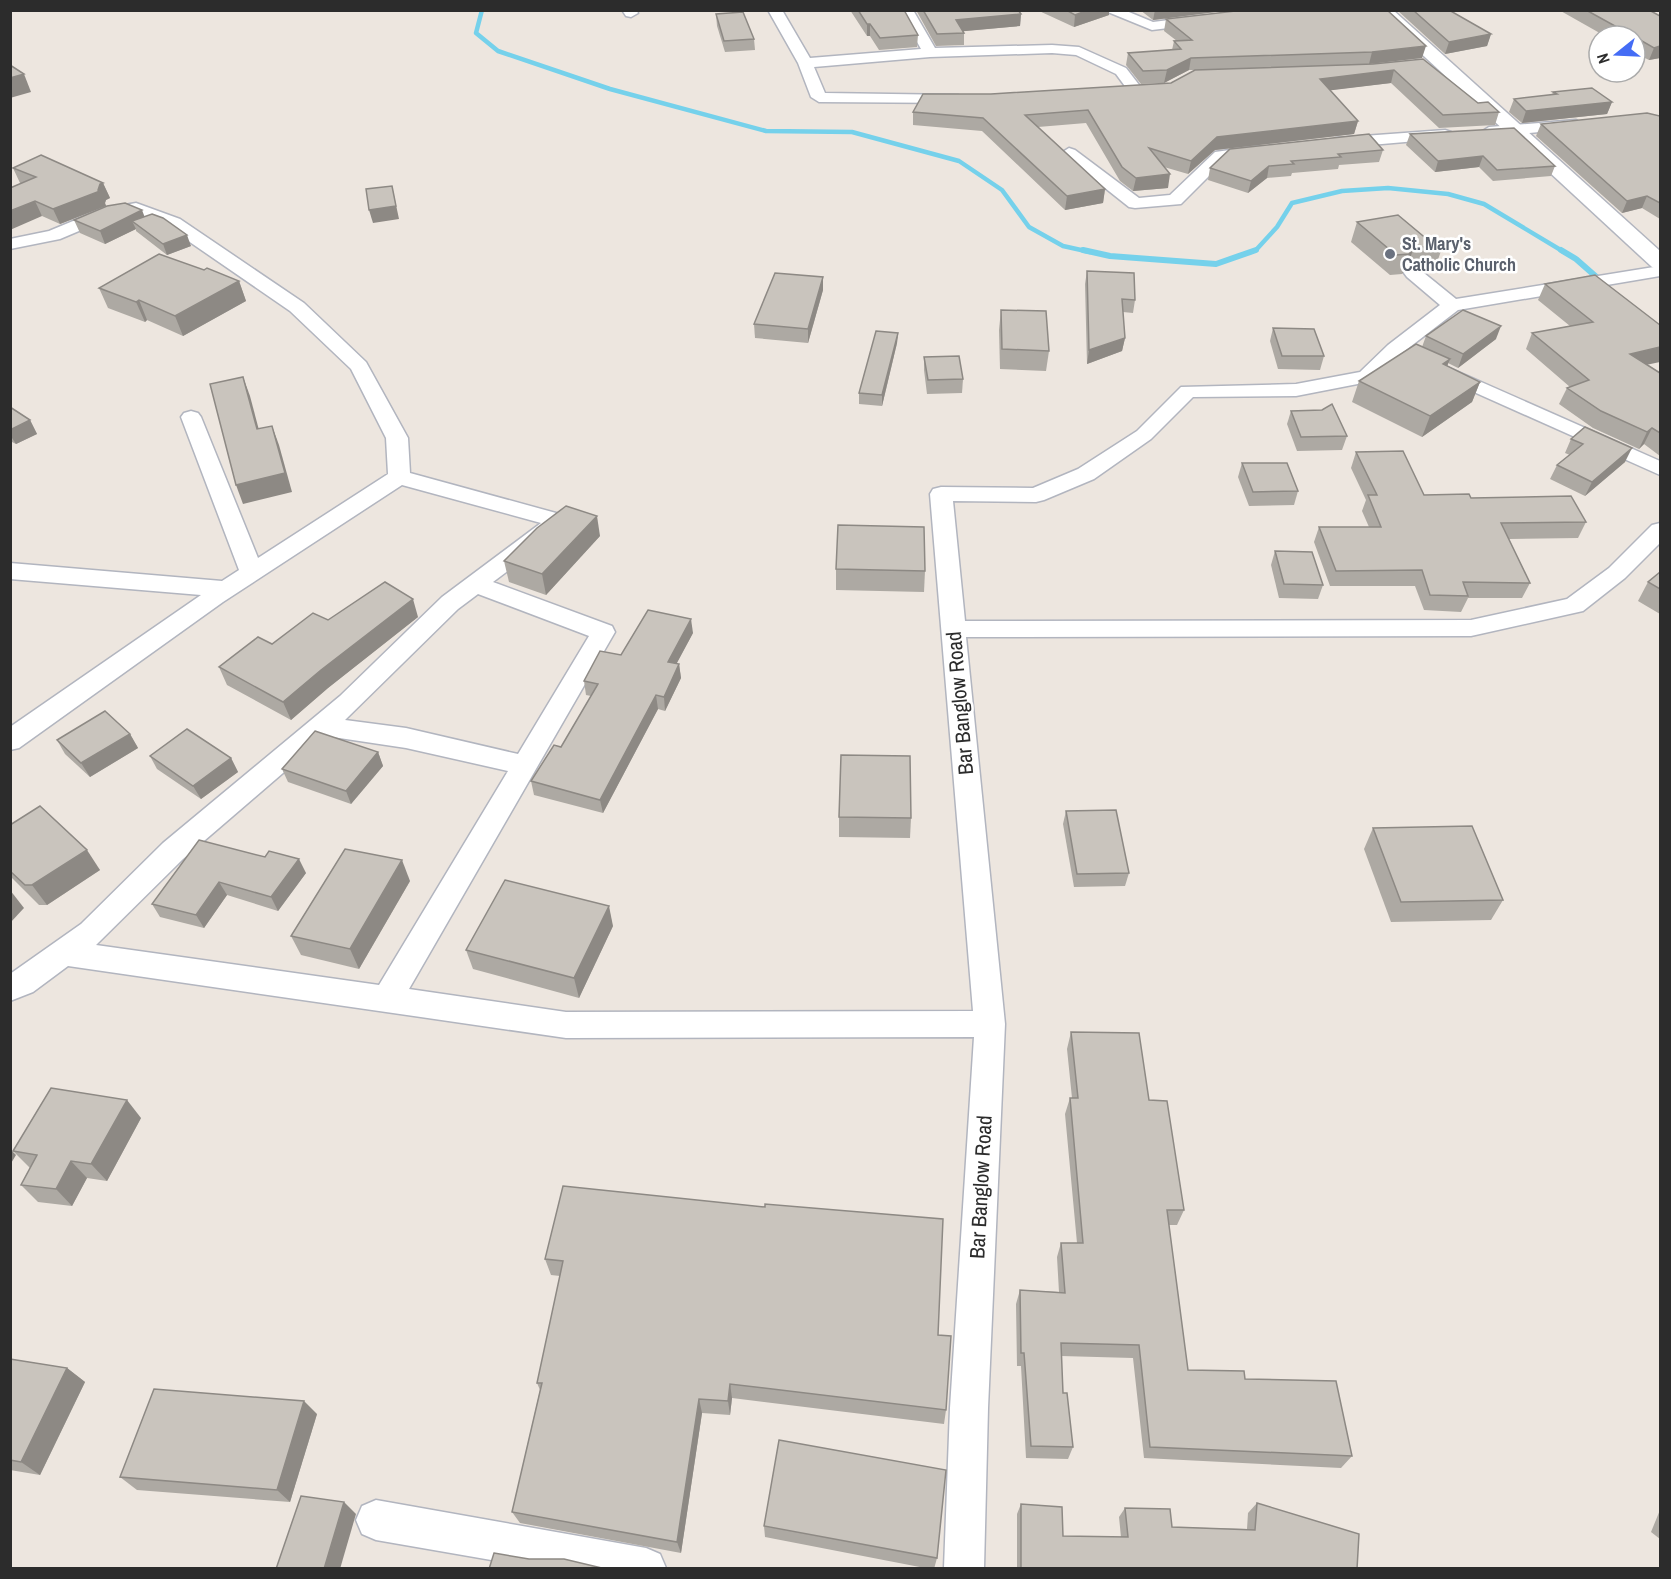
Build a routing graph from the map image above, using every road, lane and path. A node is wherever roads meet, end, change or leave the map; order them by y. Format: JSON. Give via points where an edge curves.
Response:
{"nodes":[{"id":1,"x":775,"y":10,"type":"edge"},
{"id":2,"x":906,"y":10,"type":"edge"},
{"id":3,"x":1110,"y":10,"type":"edge"},
{"id":4,"x":1166,"y":10,"type":"edge"},
{"id":5,"x":1382,"y":10,"type":"edge"},
{"id":6,"x":1216,"y":19,"type":"edge"},
{"id":7,"x":1181,"y":22,"type":"junction"},
{"id":8,"x":930,"y":53,"type":"junction"},
{"id":9,"x":805,"y":63,"type":"junction"},
{"id":10,"x":1441,"y":64,"type":"junction"},
{"id":11,"x":1420,"y":65,"type":"edge"},
{"id":12,"x":1112,"y":92,"type":"edge"},
{"id":13,"x":978,"y":100,"type":"edge"},
{"id":14,"x":1358,"y":122,"type":"edge"},
{"id":15,"x":1596,"y":123,"type":"edge"},
{"id":16,"x":1515,"y":131,"type":"junction"},
{"id":17,"x":1374,"y":138,"type":"junction"},
{"id":18,"x":1315,"y":145,"type":"edge"},
{"id":19,"x":1280,"y":149,"type":"edge"},
{"id":20,"x":1069,"y":153,"type":"edge"},
{"id":21,"x":10,"y":244,"type":"edge"},
{"id":22,"x":1660,"y":262,"type":"edge"},
{"id":23,"x":1660,"y":271,"type":"edge"},
{"id":24,"x":1413,"y":273,"type":"dead end"},
{"id":25,"x":1452,"y":305,"type":"junction"},
{"id":26,"x":1413,"y":357,"type":"junction"},
{"id":27,"x":191,"y":417,"type":"dead end"},
{"id":28,"x":1660,"y":469,"type":"edge"},
{"id":29,"x":399,"y":477,"type":"junction"},
{"id":30,"x":1660,"y":530,"type":"edge"},
{"id":31,"x":10,"y":571,"type":"edge"},
{"id":32,"x":252,"y":573,"type":"junction"},
{"id":33,"x":476,"y":584,"type":"junction"},
{"id":34,"x":226,"y":589,"type":"junction"},
{"id":35,"x":953,"y":629,"type":"junction"},
{"id":36,"x":321,"y":726,"type":"junction"},
{"id":37,"x":10,"y":741,"type":"edge"},
{"id":38,"x":525,"y":765,"type":"junction"},
{"id":39,"x":63,"y":953,"type":"junction"},
{"id":40,"x":10,"y":988,"type":"edge"},
{"id":41,"x":388,"y":998,"type":"junction"},
{"id":42,"x":990,"y":1024,"type":"junction"},
{"id":43,"x":376,"y":1520,"type":"dead end"},
{"id":44,"x":645,"y":1569,"type":"edge"},
{"id":45,"x":964,"y":1569,"type":"edge"}],
"edges":[{"from":1,"to":9,"type":"street"},
{"from":2,"to":8,"type":"street"},
{"from":3,"to":7,"type":"street","via":[[1152,26]]},
{"from":4,"to":7,"type":"street"},
{"from":5,"to":10,"type":"street"},
{"from":6,"to":7,"type":"street"},
{"from":8,"to":9,"type":"street"},
{"from":8,"to":12,"type":"street","via":[[1078,51],[1121,71],[1141,90]]},
{"from":9,"to":13,"type":"street","via":[[819,97]]},
{"from":10,"to":11,"type":"street"},
{"from":10,"to":16,"type":"street"},
{"from":14,"to":17,"type":"street"},
{"from":15,"to":16,"type":"street"},
{"from":16,"to":17,"type":"street"},
{"from":16,"to":22,"type":"street"},
{"from":17,"to":18,"type":"street"},
{"from":19,"to":20,"type":"street","via":[[1221,155],[1175,200],[1135,203]]},
{"from":21,"to":29,"type":"street","via":[[54,235],[108,213],[136,208],[174,223],[297,307],[359,366],[397,438]]},
{"from":23,"to":25,"type":"street","name":"Bar Banglow Road"},
{"from":24,"to":25,"type":"street"},
{"from":25,"to":26,"type":"street","name":"Bar Banglow Road"},
{"from":26,"to":28,"type":"street"},
{"from":26,"to":35,"type":"street","name":"Bar Banglow Road","via":[[1366,376],[1296,390],[1188,391],[1144,435],[1086,474],[1036,495],[941,494]]},
{"from":27,"to":32,"type":"street"},
{"from":29,"to":32,"type":"street"},
{"from":29,"to":33,"type":"street","via":[[560,521]]},
{"from":30,"to":35,"type":"street","via":[[1617,573],[1575,605],[1471,628]]},
{"from":31,"to":34,"type":"street"},
{"from":32,"to":34,"type":"street"},
{"from":33,"to":36,"type":"street","via":[[450,603]]},
{"from":33,"to":38,"type":"street","via":[[603,632]]},
{"from":34,"to":37,"type":"street"},
{"from":35,"to":42,"type":"street","name":"Bar Banglow Road"},
{"from":36,"to":38,"type":"street","via":[[406,738]]},
{"from":36,"to":39,"type":"street","via":[[173,851],[91,933]]},
{"from":38,"to":41,"type":"street"},
{"from":39,"to":40,"type":"street"},
{"from":39,"to":41,"type":"street"},
{"from":41,"to":42,"type":"street","via":[[566,1025]]},
{"from":42,"to":45,"type":"street","name":"Bar Banglow Road"},
{"from":43,"to":44,"type":"street"}]}
